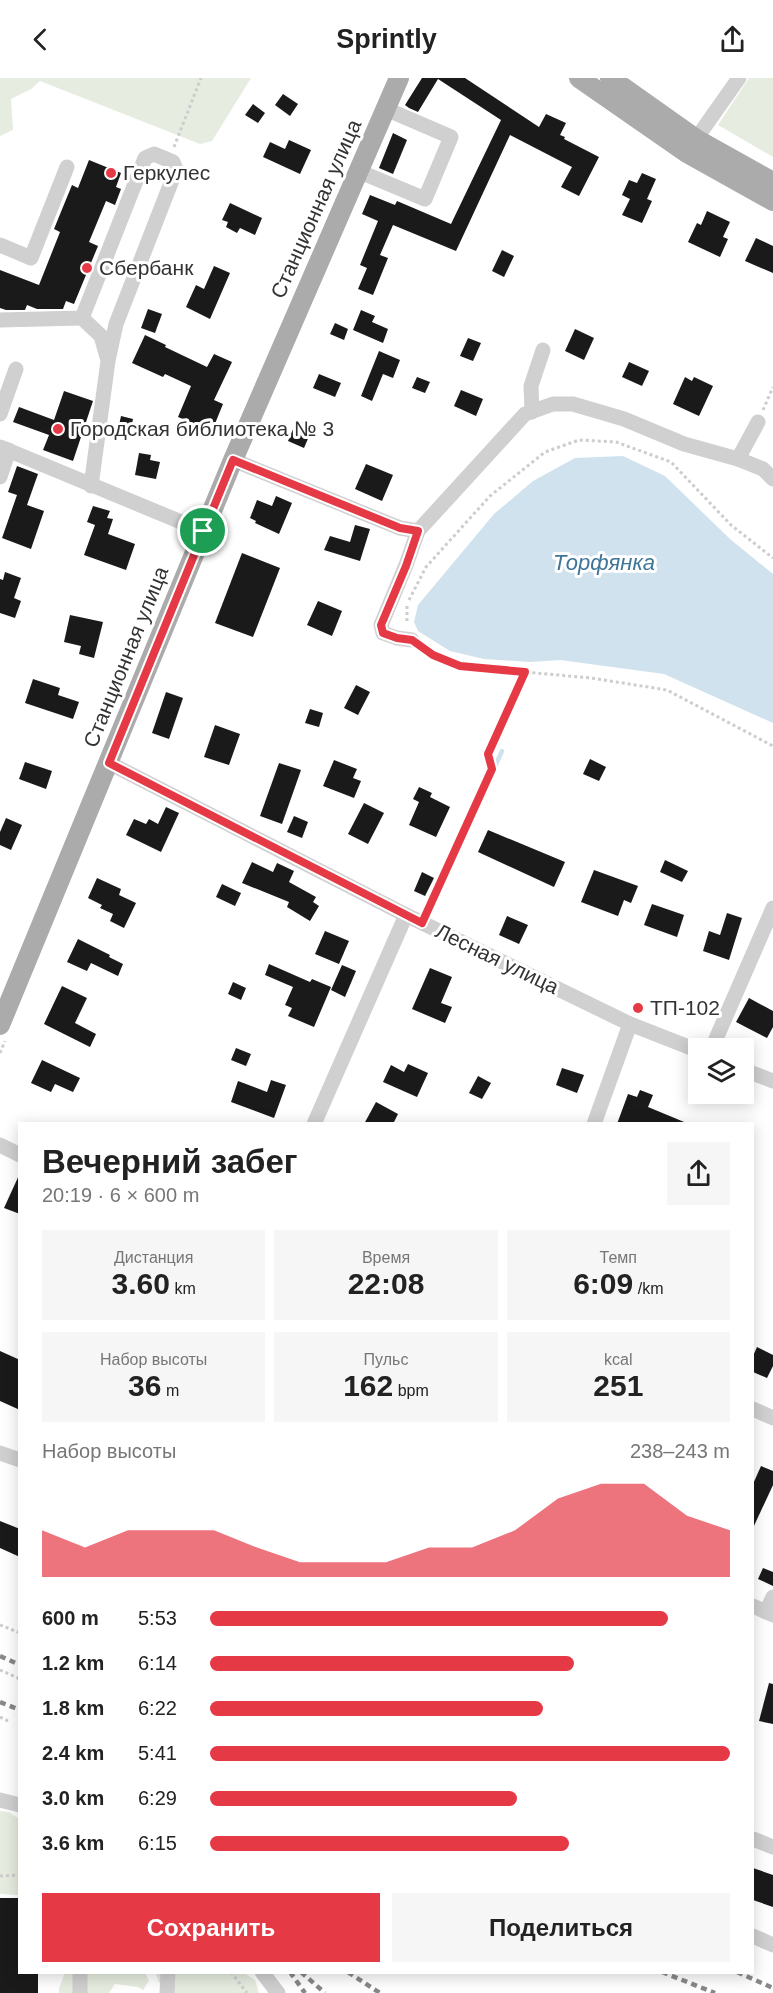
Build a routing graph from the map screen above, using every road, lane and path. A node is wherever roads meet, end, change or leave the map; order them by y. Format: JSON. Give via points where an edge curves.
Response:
{"nodes":[{"id":1,"x":201,"y":78,"type":"edge"},
{"id":2,"x":399,"y":78,"type":"edge"},
{"id":3,"x":579,"y":78,"type":"edge"},
{"id":4,"x":610,"y":78,"type":"edge"},
{"id":5,"x":739,"y":78,"type":"edge"},
{"id":6,"x":386,"y":109,"type":"junction"},
{"id":7,"x":696,"y":139,"type":"junction"},
{"id":8,"x":169,"y":160,"type":"junction"},
{"id":9,"x":67,"y":167,"type":"dead end"},
{"id":10,"x":358,"y":171,"type":"junction"},
{"id":11,"x":773,"y":182,"type":"edge"},
{"id":12,"x":773,"y":201,"type":"edge"},
{"id":13,"x":0,"y":245,"type":"edge"},
{"id":14,"x":82,"y":318,"type":"junction"},
{"id":15,"x":0,"y":320,"type":"edge"},
{"id":16,"x":543,"y":350,"type":"dead end"},
{"id":17,"x":108,"y":361,"type":"junction"},
{"id":18,"x":16,"y":369,"type":"dead end"},
{"id":19,"x":773,"y":387,"type":"edge"},
{"id":20,"x":532,"y":412,"type":"junction"},
{"id":21,"x":0,"y":414,"type":"edge"},
{"id":22,"x":758,"y":422,"type":"joint"},
{"id":23,"x":5,"y":448,"type":"edge"},
{"id":24,"x":738,"y":459,"type":"junction"},
{"id":25,"x":233,"y":460,"type":"junction"},
{"id":26,"x":0,"y":477,"type":"edge"},
{"id":27,"x":773,"y":479,"type":"edge"},
{"id":28,"x":91,"y":486,"type":"junction"},
{"id":29,"x":203,"y":531,"type":"junction"},
{"id":30,"x":418,"y":531,"type":"junction"},
{"id":31,"x":773,"y":558,"type":"edge"},
{"id":32,"x":412,"y":640,"type":"junction"},
{"id":33,"x":525,"y":672,"type":"junction"},
{"id":34,"x":773,"y":746,"type":"edge"},
{"id":35,"x":109,"y":763,"type":"junction"},
{"id":36,"x":773,"y":908,"type":"edge"},
{"id":37,"x":406,"y":915,"type":"junction"},
{"id":38,"x":422,"y":923,"type":"junction"},
{"id":39,"x":0,"y":1024,"type":"edge"},
{"id":40,"x":630,"y":1024,"type":"junction"},
{"id":41,"x":716,"y":1038,"type":"edge"},
{"id":42,"x":688,"y":1048,"type":"edge"},
{"id":43,"x":754,"y":1074,"type":"edge"},
{"id":44,"x":773,"y":1081,"type":"edge"},
{"id":45,"x":315,"y":1122,"type":"edge"},
{"id":46,"x":595,"y":1122,"type":"edge"},
{"id":47,"x":0,"y":1145,"type":"edge"},
{"id":48,"x":18,"y":1154,"type":"edge"},
{"id":49,"x":754,"y":1409,"type":"edge"},
{"id":50,"x":773,"y":1418,"type":"edge"},
{"id":51,"x":0,"y":1452,"type":"edge"},
{"id":52,"x":18,"y":1459,"type":"edge"},
{"id":53,"x":773,"y":1597,"type":"edge"},
{"id":54,"x":764,"y":1611,"type":"edge"},
{"id":55,"x":0,"y":1624,"type":"edge"},
{"id":56,"x":18,"y":1632,"type":"edge"},
{"id":57,"x":0,"y":1670,"type":"edge"},
{"id":58,"x":18,"y":1677,"type":"edge"},
{"id":59,"x":0,"y":1717,"type":"edge"},
{"id":60,"x":10,"y":1722,"type":"dead end"},
{"id":61,"x":0,"y":1800,"type":"edge"},
{"id":62,"x":18,"y":1805,"type":"edge"},
{"id":63,"x":754,"y":1839,"type":"edge"},
{"id":64,"x":773,"y":1847,"type":"edge"},
{"id":65,"x":18,"y":1875,"type":"edge"},
{"id":66,"x":0,"y":1876,"type":"edge"},
{"id":67,"x":754,"y":1936,"type":"edge"},
{"id":68,"x":773,"y":1945,"type":"edge"},
{"id":69,"x":80,"y":1974,"type":"edge"},
{"id":70,"x":168,"y":1974,"type":"edge"},
{"id":71,"x":233,"y":1974,"type":"edge"},
{"id":72,"x":264,"y":1974,"type":"edge"},
{"id":73,"x":80,"y":1993,"type":"edge"},
{"id":74,"x":167,"y":1993,"type":"edge"},
{"id":75,"x":247,"y":1993,"type":"edge"},
{"id":76,"x":278,"y":1993,"type":"edge"}],
"edges":[{"from":1,"to":8,"type":"path"},
{"from":2,"to":6,"type":"main road","name":"Станционная улица"},
{"from":3,"to":12,"type":"main road","via":[[687,153]]},
{"from":4,"to":7,"type":"main road"},
{"from":5,"to":7,"type":"street"},
{"from":6,"to":10,"type":"main road","name":"Станционная улица"},
{"from":6,"to":10,"type":"street","via":[[451,137],[425,199]]},
{"from":7,"to":11,"type":"main road"},
{"from":8,"to":14,"type":"street","via":[[154,154],[145,158]]},
{"from":8,"to":17,"type":"street","via":[[176,170],[116,324]]},
{"from":9,"to":13,"type":"street","via":[[32,258]]},
{"from":10,"to":25,"type":"main road","name":"Станционная улица"},
{"from":14,"to":15,"type":"street"},
{"from":14,"to":17,"type":"street","via":[[101,336]]},
{"from":16,"to":20,"type":"street","via":[[531,386]]},
{"from":17,"to":28,"type":"street"},
{"from":18,"to":21,"type":"street"},
{"from":19,"to":22,"type":"path"},
{"from":20,"to":24,"type":"street","via":[[553,404],[573,404]]},
{"from":20,"to":30,"type":"street","via":[[525,414]]},
{"from":22,"to":24,"type":"street"},
{"from":23,"to":26,"type":"street"},
{"from":23,"to":28,"type":"street"},
{"from":24,"to":27,"type":"street","via":[[763,469]]},
{"from":25,"to":29,"type":"main road","name":"Станционная улица"},
{"from":25,"to":30,"type":"street","via":[[400,528]]},
{"from":28,"to":29,"type":"street"},
{"from":29,"to":35,"type":"main road","name":"Станционная улица"},
{"from":30,"to":32,"type":"street","via":[[381,625],[383,633]]},
{"from":31,"to":32,"type":"path","via":[[731,525],[670,462],[616,442],[579,440],[545,452],[490,496],[426,567],[406,607],[407,632]]},
{"from":32,"to":33,"type":"path","via":[[433,655],[460,666]]},
{"from":33,"to":34,"type":"path","via":[[667,690]]},
{"from":33,"to":38,"type":"path","via":[[488,754],[492,769]]},
{"from":35,"to":37,"type":"street","name":"Лесная улица"},
{"from":35,"to":39,"type":"main road","name":"Станционная улица"},
{"from":36,"to":41,"type":"street"},
{"from":37,"to":38,"type":"street","name":"Лесная улица"},
{"from":37,"to":45,"type":"street"},
{"from":38,"to":40,"type":"street","name":"Лесная улица"},
{"from":40,"to":42,"type":"street","name":"Лесная улица"},
{"from":40,"to":46,"type":"street"},
{"from":43,"to":44,"type":"street"},
{"from":47,"to":48,"type":"street"},
{"from":49,"to":50,"type":"street"},
{"from":51,"to":52,"type":"street"},
{"from":53,"to":54,"type":"street"},
{"from":55,"to":56,"type":"path"},
{"from":57,"to":58,"type":"path"},
{"from":59,"to":60,"type":"path"},
{"from":61,"to":62,"type":"street"},
{"from":63,"to":64,"type":"street"},
{"from":65,"to":66,"type":"path"},
{"from":67,"to":68,"type":"street"},
{"from":69,"to":73,"type":"street"},
{"from":70,"to":74,"type":"street"},
{"from":71,"to":75,"type":"path"},
{"from":72,"to":76,"type":"street"}]}
